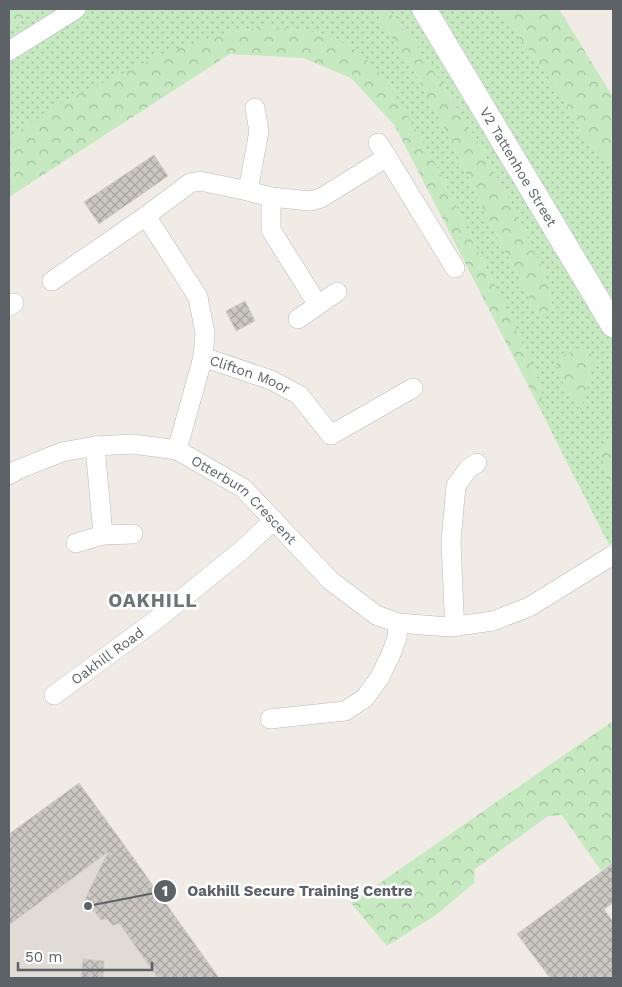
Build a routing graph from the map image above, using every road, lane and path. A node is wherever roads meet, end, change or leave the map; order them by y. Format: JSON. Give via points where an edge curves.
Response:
{"nodes":[{"id":1,"x":76,"y":9,"type":"edge"},
{"id":2,"x":424,"y":9,"type":"edge"},
{"id":3,"x":9,"y":50,"type":"edge"},
{"id":4,"x":255,"y":108,"type":"dead end"},
{"id":5,"x":248,"y":191,"type":"junction"},
{"id":6,"x":271,"y":197,"type":"junction"},
{"id":7,"x":146,"y":216,"type":"junction"},
{"id":8,"x":455,"y":268,"type":"dead end"},
{"id":9,"x":52,"y":281,"type":"dead end"},
{"id":10,"x":337,"y":292,"type":"dead end"},
{"id":11,"x":318,"y":305,"type":"junction"},
{"id":12,"x":298,"y":319,"type":"dead end"},
{"id":13,"x":612,"y":324,"type":"edge"},
{"id":14,"x":203,"y":357,"type":"junction"},
{"id":15,"x":413,"y":388,"type":"dead end"},
{"id":16,"x":94,"y":446,"type":"junction"},
{"id":17,"x":177,"y":450,"type":"junction"},
{"id":18,"x":477,"y":463,"type":"dead end"},
{"id":19,"x":12,"y":467,"type":"edge"},
{"id":20,"x":274,"y":520,"type":"junction"},
{"id":21,"x":103,"y":534,"type":"junction"},
{"id":22,"x":133,"y":534,"type":"dead end"},
{"id":23,"x":76,"y":543,"type":"dead end"},
{"id":24,"x":613,"y":556,"type":"edge"},
{"id":25,"x":398,"y":623,"type":"junction"},
{"id":26,"x":455,"y":627,"type":"junction"},
{"id":27,"x":54,"y":695,"type":"dead end"},
{"id":28,"x":270,"y":719,"type":"dead end"}],
"edges":[{"from":1,"to":3,"type":"street"},
{"from":2,"to":13,"type":"street","name":"V2 Tattenhoe Street"},
{"from":4,"to":5,"type":"street","via":[[258,131]]},
{"from":5,"to":6,"type":"street"},
{"from":5,"to":7,"type":"street","via":[[200,181],[190,182]]},
{"from":6,"to":8,"type":"street","via":[[310,201],[321,198],[382,150]]},
{"from":6,"to":11,"type":"street","via":[[271,230]]},
{"from":7,"to":9,"type":"street"},
{"from":7,"to":14,"type":"street","name":"Clifton Moor","via":[[198,297],[205,332]]},
{"from":10,"to":11,"type":"street"},
{"from":11,"to":12,"type":"street"},
{"from":14,"to":15,"type":"street","name":"Clifton Moor","via":[[272,380],[299,395],[330,435]]},
{"from":14,"to":17,"type":"street","name":"Clifton Moor"},
{"from":16,"to":17,"type":"street","name":"Otterburn Crescent","via":[[133,444]]},
{"from":16,"to":19,"type":"street","name":"Otterburn Crescent"},
{"from":16,"to":21,"type":"street"},
{"from":17,"to":20,"type":"street","name":"Otterburn Crescent","via":[[243,488]]},
{"from":18,"to":26,"type":"street","via":[[468,469],[456,486],[451,541]]},
{"from":20,"to":25,"type":"street","name":"Otterburn Crescent","via":[[331,581],[376,615]]},
{"from":20,"to":27,"type":"street","name":"Oakhill Road","via":[[156,620]]},
{"from":21,"to":22,"type":"street"},
{"from":21,"to":23,"type":"street"},
{"from":24,"to":26,"type":"street","name":"Otterburn Crescent","via":[[529,607],[493,621]]},
{"from":25,"to":26,"type":"street","name":"Otterburn Crescent"},
{"from":25,"to":28,"type":"street","via":[[391,654],[365,698],[346,711]]}]}
